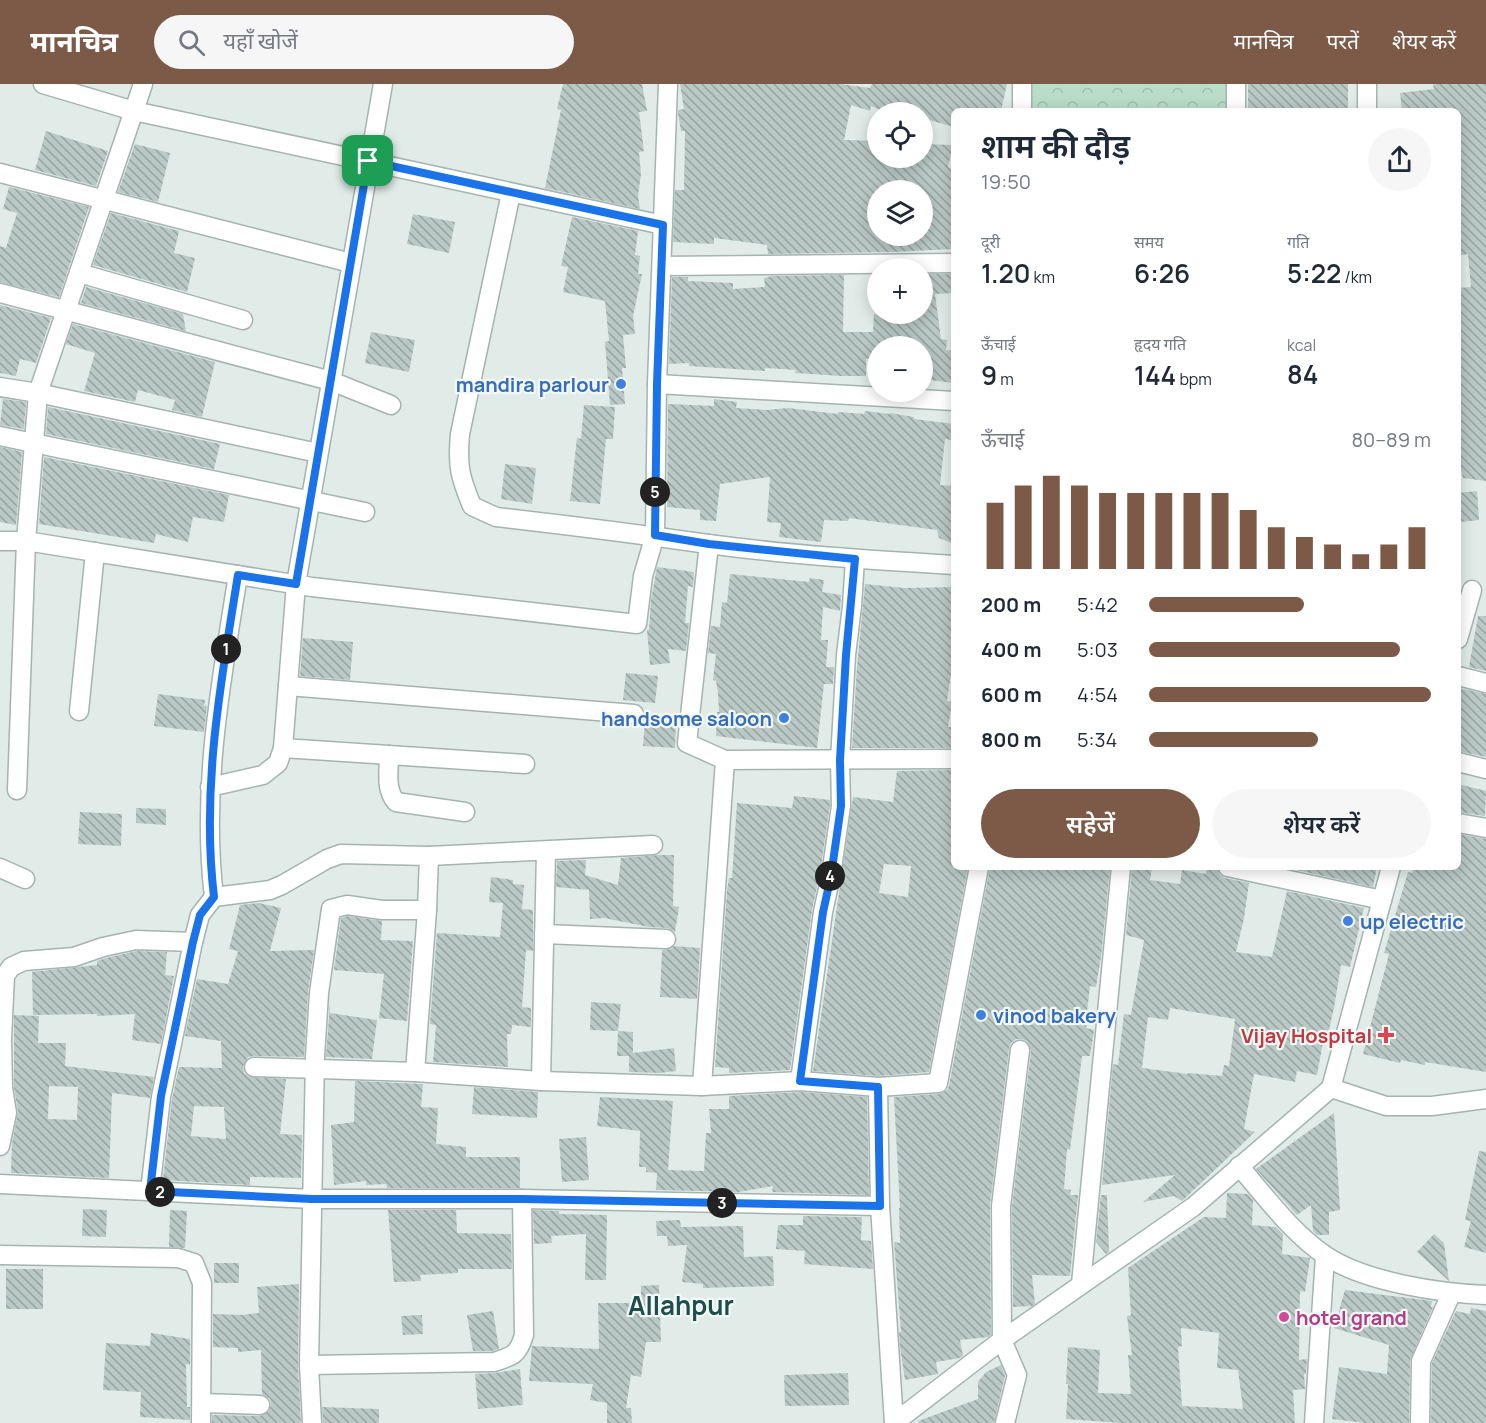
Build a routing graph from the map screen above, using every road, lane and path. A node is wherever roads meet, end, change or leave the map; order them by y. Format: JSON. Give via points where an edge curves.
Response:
{"nodes":[{"id":1,"x":43,"y":84,"type":"edge"},
{"id":2,"x":143,"y":84,"type":"edge"},
{"id":3,"x":382,"y":84,"type":"edge"},
{"id":4,"x":668,"y":84,"type":"edge"},
{"id":5,"x":1022,"y":84,"type":"edge"},
{"id":6,"x":1236,"y":84,"type":"edge"},
{"id":7,"x":1367,"y":84,"type":"edge"},
{"id":8,"x":1022,"y":108,"type":"edge"},
{"id":9,"x":1236,"y":108,"type":"edge"},
{"id":10,"x":1367,"y":108,"type":"edge"},
{"id":11,"x":134,"y":111,"type":"junction"},
{"id":12,"x":368,"y":161,"type":"junction"},
{"id":13,"x":0,"y":172,"type":"edge"},
{"id":14,"x":512,"y":193,"type":"junction"},
{"id":15,"x":104,"y":199,"type":"junction"},
{"id":16,"x":663,"y":225,"type":"junction"},
{"id":17,"x":351,"y":263,"type":"junction"},
{"id":18,"x":951,"y":263,"type":"edge"},
{"id":19,"x":662,"y":266,"type":"junction"},
{"id":20,"x":79,"y":273,"type":"junction"},
{"id":21,"x":0,"y":293,"type":"edge"},
{"id":22,"x":66,"y":311,"type":"junction"},
{"id":23,"x":243,"y":320,"type":"dead end"},
{"id":24,"x":331,"y":381,"type":"junction"},
{"id":25,"x":657,"y":384,"type":"junction"},
{"id":26,"x":0,"y":387,"type":"edge"},
{"id":27,"x":38,"y":393,"type":"junction"},
{"id":28,"x":951,"y":401,"type":"edge"},
{"id":29,"x":392,"y":405,"type":"dead end"},
{"id":30,"x":0,"y":436,"type":"edge"},
{"id":31,"x":34,"y":443,"type":"junction"},
{"id":32,"x":318,"y":453,"type":"junction"},
{"id":33,"x":310,"y":500,"type":"junction"},
{"id":34,"x":365,"y":512,"type":"dead end"},
{"id":35,"x":655,"y":535,"type":"junction"},
{"id":36,"x":0,"y":541,"type":"edge"},
{"id":37,"x":26,"y":541,"type":"junction"},
{"id":38,"x":709,"y":544,"type":"junction"},
{"id":39,"x":95,"y":552,"type":"junction"},
{"id":40,"x":855,"y":559,"type":"junction"},
{"id":41,"x":951,"y":565,"type":"edge"},
{"id":42,"x":238,"y":575,"type":"junction"},
{"id":43,"x":296,"y":584,"type":"junction"},
{"id":44,"x":1472,"y":590,"type":"edge"},
{"id":45,"x":1461,"y":628,"type":"edge"},
{"id":46,"x":1461,"y":677,"type":"edge"},
{"id":47,"x":1486,"y":683,"type":"edge"},
{"id":48,"x":288,"y":686,"type":"junction"},
{"id":49,"x":79,"y":711,"type":"dead end"},
{"id":50,"x":634,"y":714,"type":"dead end"},
{"id":51,"x":283,"y":748,"type":"junction"},
{"id":52,"x":389,"y":755,"type":"junction"},
{"id":53,"x":951,"y":759,"type":"edge"},
{"id":54,"x":724,"y":760,"type":"junction"},
{"id":55,"x":840,"y":760,"type":"junction"},
{"id":56,"x":1461,"y":763,"type":"edge"},
{"id":57,"x":525,"y":764,"type":"dead end"},
{"id":58,"x":1486,"y":769,"type":"edge"},
{"id":59,"x":210,"y":787,"type":"junction"},
{"id":60,"x":17,"y":790,"type":"dead end"},
{"id":61,"x":465,"y":812,"type":"dead end"},
{"id":62,"x":1461,"y":824,"type":"edge"},
{"id":63,"x":1486,"y":828,"type":"edge"},
{"id":64,"x":653,"y":844,"type":"dead end"},
{"id":65,"x":546,"y":851,"type":"junction"},
{"id":66,"x":429,"y":856,"type":"junction"},
{"id":67,"x":0,"y":868,"type":"edge"},
{"id":68,"x":978,"y":870,"type":"edge"},
{"id":69,"x":1121,"y":870,"type":"edge"},
{"id":70,"x":1242,"y":870,"type":"edge"},
{"id":71,"x":1390,"y":870,"type":"edge"},
{"id":72,"x":26,"y":879,"type":"dead end"},
{"id":73,"x":214,"y":897,"type":"junction"},
{"id":74,"x":1382,"y":900,"type":"junction"},
{"id":75,"x":427,"y":910,"type":"junction"},
{"id":76,"x":544,"y":934,"type":"junction"},
{"id":77,"x":666,"y":939,"type":"dead end"},
{"id":78,"x":193,"y":942,"type":"junction"},
{"id":79,"x":2,"y":976,"type":"edge"},
{"id":80,"x":1020,"y":1050,"type":"dead end"},
{"id":81,"x":254,"y":1067,"type":"dead end"},
{"id":82,"x":315,"y":1069,"type":"junction"},
{"id":83,"x":415,"y":1072,"type":"junction"},
{"id":84,"x":541,"y":1081,"type":"junction"},
{"id":85,"x":800,"y":1081,"type":"junction"},
{"id":86,"x":702,"y":1086,"type":"junction"},
{"id":87,"x":878,"y":1087,"type":"junction"},
{"id":88,"x":1331,"y":1088,"type":"junction"},
{"id":89,"x":1486,"y":1099,"type":"edge"},
{"id":90,"x":3,"y":1113,"type":"edge"},
{"id":91,"x":0,"y":1146,"type":"edge"},
{"id":92,"x":1239,"y":1166,"type":"junction"},
{"id":93,"x":0,"y":1184,"type":"edge"},
{"id":94,"x":150,"y":1191,"type":"junction"},
{"id":95,"x":312,"y":1199,"type":"junction"},
{"id":96,"x":522,"y":1199,"type":"junction"},
{"id":97,"x":880,"y":1206,"type":"junction"},
{"id":98,"x":0,"y":1255,"type":"edge"},
{"id":99,"x":1325,"y":1256,"type":"junction"},
{"id":100,"x":1081,"y":1284,"type":"junction"},
{"id":101,"x":1451,"y":1294,"type":"junction"},
{"id":102,"x":1486,"y":1295,"type":"edge"},
{"id":103,"x":1002,"y":1340,"type":"junction"},
{"id":104,"x":309,"y":1365,"type":"junction"},
{"id":105,"x":202,"y":1403,"type":"junction"},
{"id":106,"x":260,"y":1405,"type":"dead end"},
{"id":107,"x":201,"y":1423,"type":"edge"},
{"id":108,"x":312,"y":1423,"type":"edge"},
{"id":109,"x":894,"y":1423,"type":"edge"},
{"id":110,"x":1005,"y":1423,"type":"edge"},
{"id":111,"x":1314,"y":1423,"type":"edge"},
{"id":112,"x":1420,"y":1423,"type":"edge"}],
"edges":[{"from":1,"to":11,"type":"street"},
{"from":2,"to":11,"type":"street"},
{"from":3,"to":12,"type":"street"},
{"from":4,"to":16,"type":"street"},
{"from":5,"to":8,"type":"street"},
{"from":6,"to":9,"type":"street"},
{"from":7,"to":10,"type":"street"},
{"from":11,"to":12,"type":"street"},
{"from":11,"to":15,"type":"street"},
{"from":12,"to":14,"type":"street"},
{"from":12,"to":17,"type":"street"},
{"from":13,"to":15,"type":"street"},
{"from":14,"to":16,"type":"street"},
{"from":14,"to":35,"type":"street","via":[[460,434],[458,460],[472,506],[496,517]]},
{"from":15,"to":17,"type":"street"},
{"from":15,"to":20,"type":"street"},
{"from":16,"to":19,"type":"street"},
{"from":17,"to":24,"type":"street"},
{"from":18,"to":19,"type":"street"},
{"from":19,"to":25,"type":"street"},
{"from":20,"to":22,"type":"street"},
{"from":20,"to":23,"type":"street"},
{"from":21,"to":22,"type":"street"},
{"from":22,"to":24,"type":"street"},
{"from":22,"to":27,"type":"street"},
{"from":24,"to":29,"type":"street"},
{"from":24,"to":32,"type":"street"},
{"from":25,"to":28,"type":"street"},
{"from":25,"to":35,"type":"street"},
{"from":26,"to":27,"type":"street"},
{"from":27,"to":31,"type":"street"},
{"from":27,"to":32,"type":"street"},
{"from":30,"to":31,"type":"street"},
{"from":31,"to":33,"type":"street"},
{"from":31,"to":37,"type":"street"},
{"from":32,"to":33,"type":"street"},
{"from":33,"to":34,"type":"street"},
{"from":33,"to":43,"type":"street"},
{"from":35,"to":38,"type":"street"},
{"from":35,"to":43,"type":"street","via":[[637,624]]},
{"from":36,"to":37,"type":"street"},
{"from":37,"to":39,"type":"street"},
{"from":37,"to":60,"type":"street"},
{"from":38,"to":40,"type":"street"},
{"from":38,"to":54,"type":"street","via":[[687,743]]},
{"from":39,"to":42,"type":"street"},
{"from":39,"to":49,"type":"street"},
{"from":40,"to":41,"type":"street"},
{"from":40,"to":55,"type":"street"},
{"from":42,"to":43,"type":"street"},
{"from":42,"to":59,"type":"street","via":[[219,693]]},
{"from":43,"to":48,"type":"street"},
{"from":44,"to":45,"type":"street"},
{"from":46,"to":47,"type":"street"},
{"from":48,"to":50,"type":"street"},
{"from":48,"to":51,"type":"street"},
{"from":51,"to":52,"type":"street"},
{"from":51,"to":59,"type":"street","via":[[278,764],[263,775]]},
{"from":52,"to":57,"type":"street"},
{"from":52,"to":61,"type":"street","via":[[388,786],[396,802]]},
{"from":53,"to":55,"type":"street"},
{"from":54,"to":55,"type":"street"},
{"from":54,"to":86,"type":"street"},
{"from":55,"to":85,"type":"street","via":[[841,806]]},
{"from":56,"to":58,"type":"street"},
{"from":59,"to":73,"type":"street"},
{"from":62,"to":63,"type":"street"},
{"from":64,"to":65,"type":"street"},
{"from":65,"to":66,"type":"street"},
{"from":65,"to":76,"type":"street"},
{"from":66,"to":73,"type":"street","via":[[342,854],[270,890]]},
{"from":66,"to":75,"type":"street"},
{"from":67,"to":72,"type":"street"},
{"from":68,"to":87,"type":"street","via":[[938,1083]]},
{"from":69,"to":100,"type":"street"},
{"from":70,"to":74,"type":"street"},
{"from":71,"to":74,"type":"street"},
{"from":73,"to":78,"type":"street","via":[[200,915]]},
{"from":74,"to":88,"type":"street"},
{"from":75,"to":82,"type":"street","via":[[347,905],[331,909],[319,993]]},
{"from":75,"to":83,"type":"street"},
{"from":76,"to":77,"type":"street"},
{"from":76,"to":84,"type":"street"},
{"from":78,"to":79,"type":"street","via":[[136,940],[74,957],[24,961]]},
{"from":78,"to":94,"type":"street","via":[[161,1096]]},
{"from":79,"to":90,"type":"street"},
{"from":80,"to":103,"type":"street","via":[[1001,1206]]},
{"from":81,"to":82,"type":"street"},
{"from":82,"to":83,"type":"street"},
{"from":82,"to":95,"type":"street"},
{"from":83,"to":84,"type":"street"},
{"from":84,"to":86,"type":"street"},
{"from":85,"to":86,"type":"street"},
{"from":85,"to":87,"type":"street"},
{"from":87,"to":97,"type":"street"},
{"from":88,"to":89,"type":"street","via":[[1386,1106],[1432,1106]]},
{"from":88,"to":92,"type":"street"},
{"from":90,"to":91,"type":"street"},
{"from":92,"to":99,"type":"street","via":[[1287,1222]]},
{"from":92,"to":100,"type":"street","via":[[1193,1207]]},
{"from":93,"to":94,"type":"street"},
{"from":94,"to":95,"type":"street"},
{"from":95,"to":96,"type":"street"},
{"from":95,"to":104,"type":"street"},
{"from":96,"to":97,"type":"street"},
{"from":96,"to":104,"type":"street","via":[[524,1335],[520,1349],[494,1362]]},
{"from":97,"to":109,"type":"street"},
{"from":98,"to":105,"type":"street","via":[[178,1258],[194,1263],[202,1283]]},
{"from":99,"to":101,"type":"street","via":[[1349,1269]]},
{"from":99,"to":111,"type":"street"},
{"from":100,"to":103,"type":"street"},
{"from":101,"to":102,"type":"street"},
{"from":101,"to":112,"type":"street","via":[[1421,1361]]},
{"from":103,"to":109,"type":"street"},
{"from":103,"to":110,"type":"street","via":[[1017,1375]]},
{"from":104,"to":108,"type":"street"},
{"from":105,"to":106,"type":"street"},
{"from":105,"to":107,"type":"street"}]}
